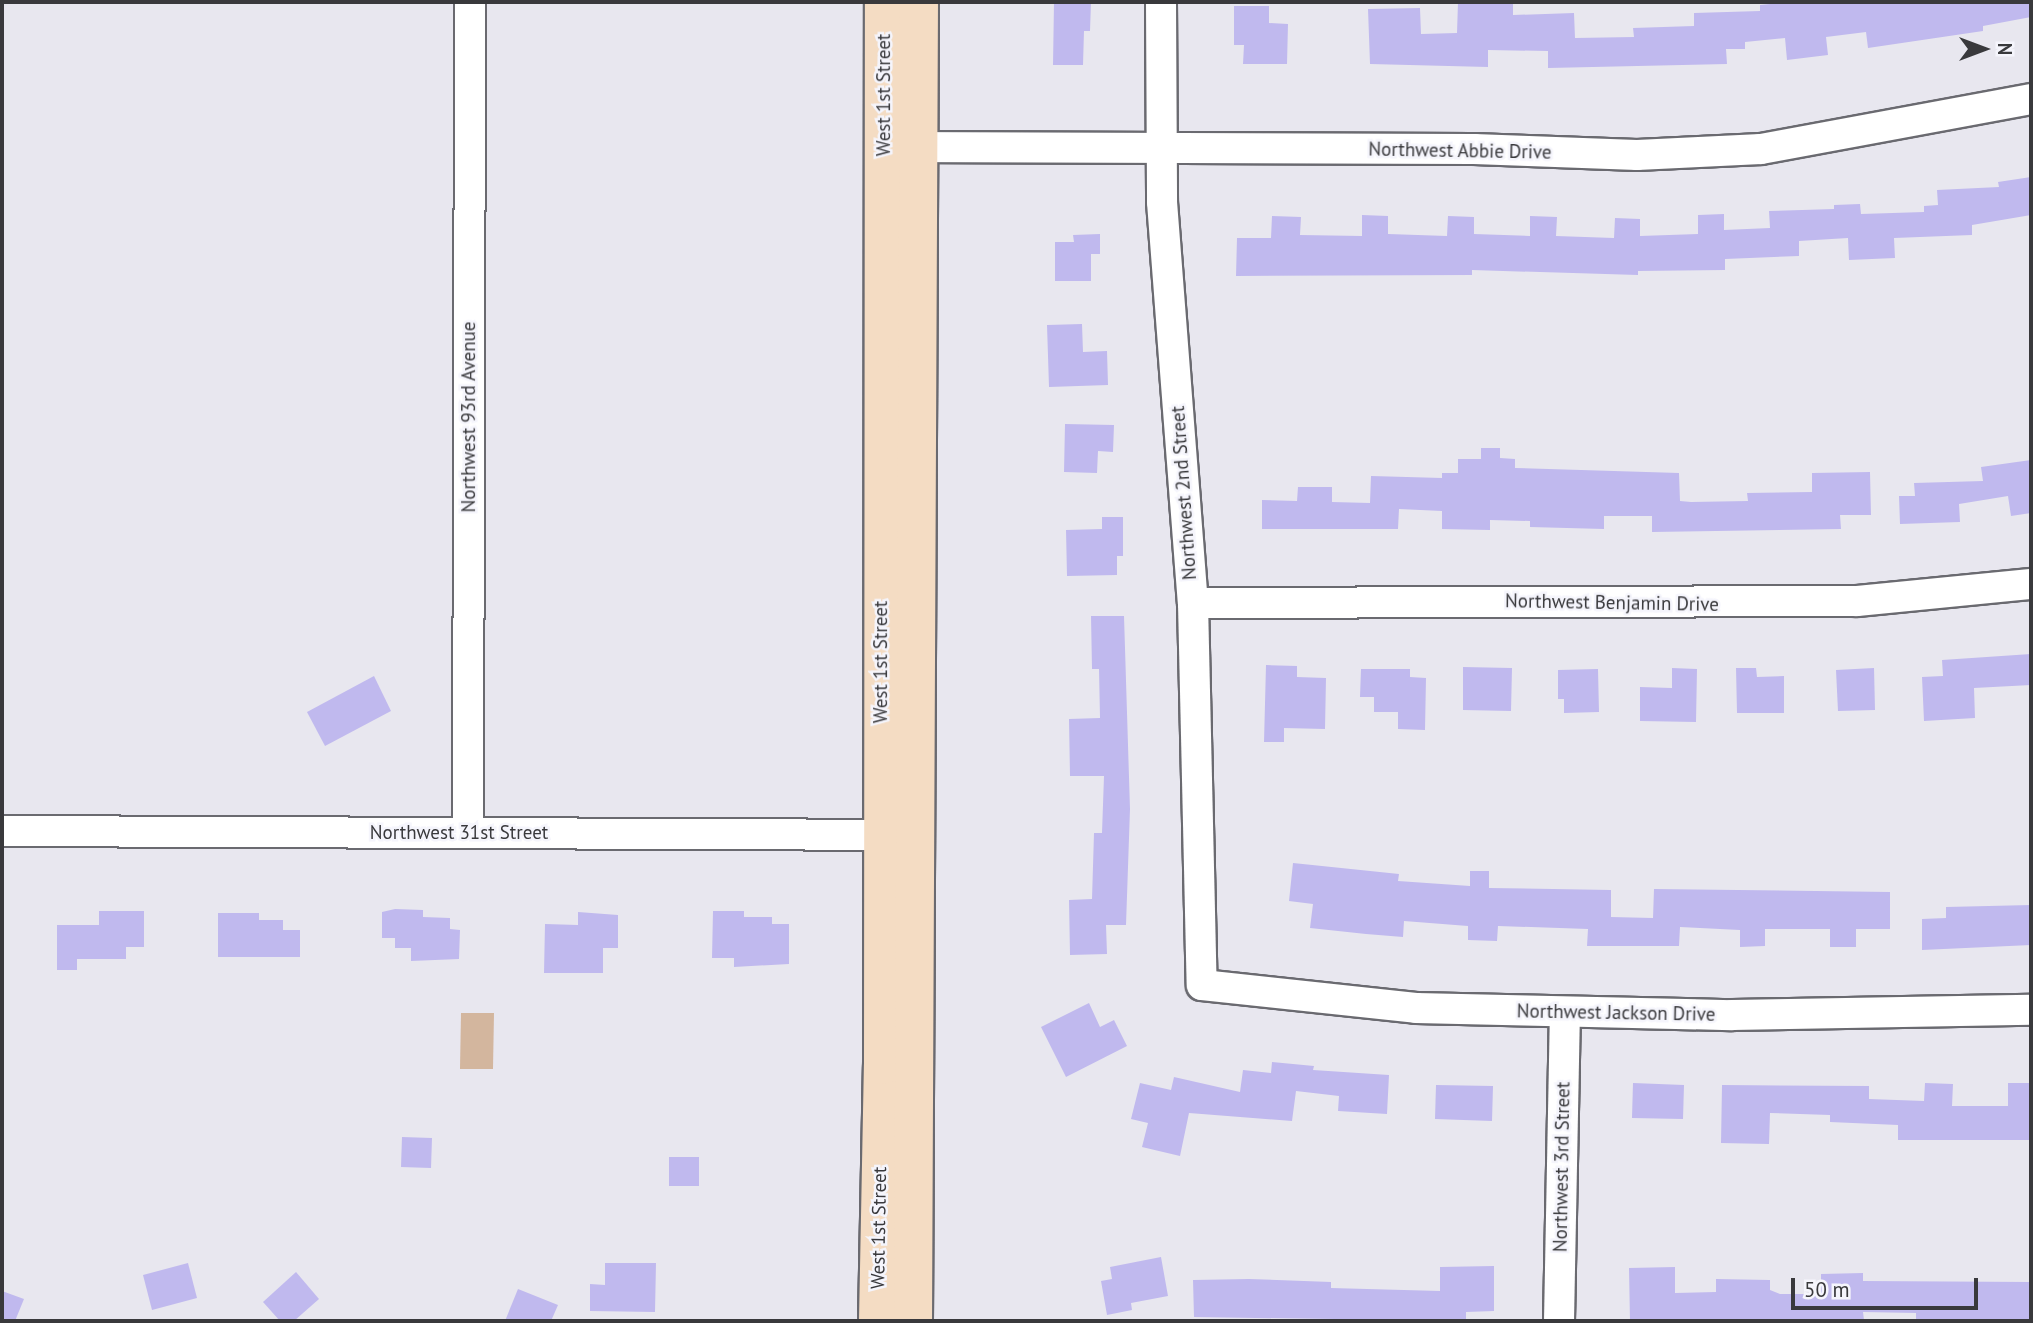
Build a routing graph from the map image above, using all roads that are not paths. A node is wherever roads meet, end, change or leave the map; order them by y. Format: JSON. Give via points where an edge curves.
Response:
{"nodes":[{"id":1,"x":470,"y":2,"type":"edge"},
{"id":2,"x":884,"y":2,"type":"edge"},
{"id":3,"x":919,"y":2,"type":"edge"},
{"id":4,"x":1161,"y":2,"type":"edge"},
{"id":5,"x":2031,"y":99,"type":"edge"},
{"id":6,"x":900,"y":147,"type":"junction"},
{"id":7,"x":1160,"y":149,"type":"junction"},
{"id":8,"x":2031,"y":584,"type":"edge"},
{"id":9,"x":1193,"y":603,"type":"junction"},
{"id":10,"x":2,"y":831,"type":"edge"},
{"id":11,"x":468,"y":832,"type":"junction"},
{"id":12,"x":898,"y":835,"type":"junction"},
{"id":13,"x":1202,"y":985,"type":"joint"},
{"id":14,"x":2031,"y":1010,"type":"edge"},
{"id":15,"x":1565,"y":1012,"type":"junction"},
{"id":16,"x":877,"y":1321,"type":"edge"},
{"id":17,"x":914,"y":1321,"type":"edge"},
{"id":18,"x":1559,"y":1321,"type":"edge"}],
"edges":[{"from":1,"to":11,"type":"street","name":"Northwest 93rd Avenue"},
{"from":2,"to":6,"type":"main road","name":"West 1st Street"},
{"from":3,"to":6,"type":"main road","name":"West 1st Street"},
{"from":4,"to":7,"type":"street","name":"Northwest 2nd Street"},
{"from":5,"to":7,"type":"street","name":"Northwest Abbie Drive","via":[[1761,149],[1637,155],[1474,149]]},
{"from":6,"to":7,"type":"street","name":"Northwest Abbie Drive"},
{"from":6,"to":12,"type":"main road","name":"West 1st Street"},
{"from":7,"to":9,"type":"street","name":"Northwest 2nd Street"},
{"from":8,"to":9,"type":"street","name":"Northwest Benjamin Drive","via":[[1830,602]]},
{"from":9,"to":13,"type":"street","name":"Northwest 2nd Street"},
{"from":10,"to":11,"type":"street","name":"Northwest 31st Street"},
{"from":11,"to":12,"type":"street","name":"Northwest 31st Street"},
{"from":12,"to":16,"type":"main road","name":"West 1st Street","via":[[883,1065]]},
{"from":12,"to":17,"type":"main road","name":"West 1st Street"},
{"from":13,"to":15,"type":"street","name":"Northwest Jackson Drive","via":[[1416,1008]]},
{"from":14,"to":15,"type":"street","name":"Northwest Jackson Drive","via":[[1745,1015]]},
{"from":15,"to":18,"type":"street","name":"Northwest 3rd Street"}]}
